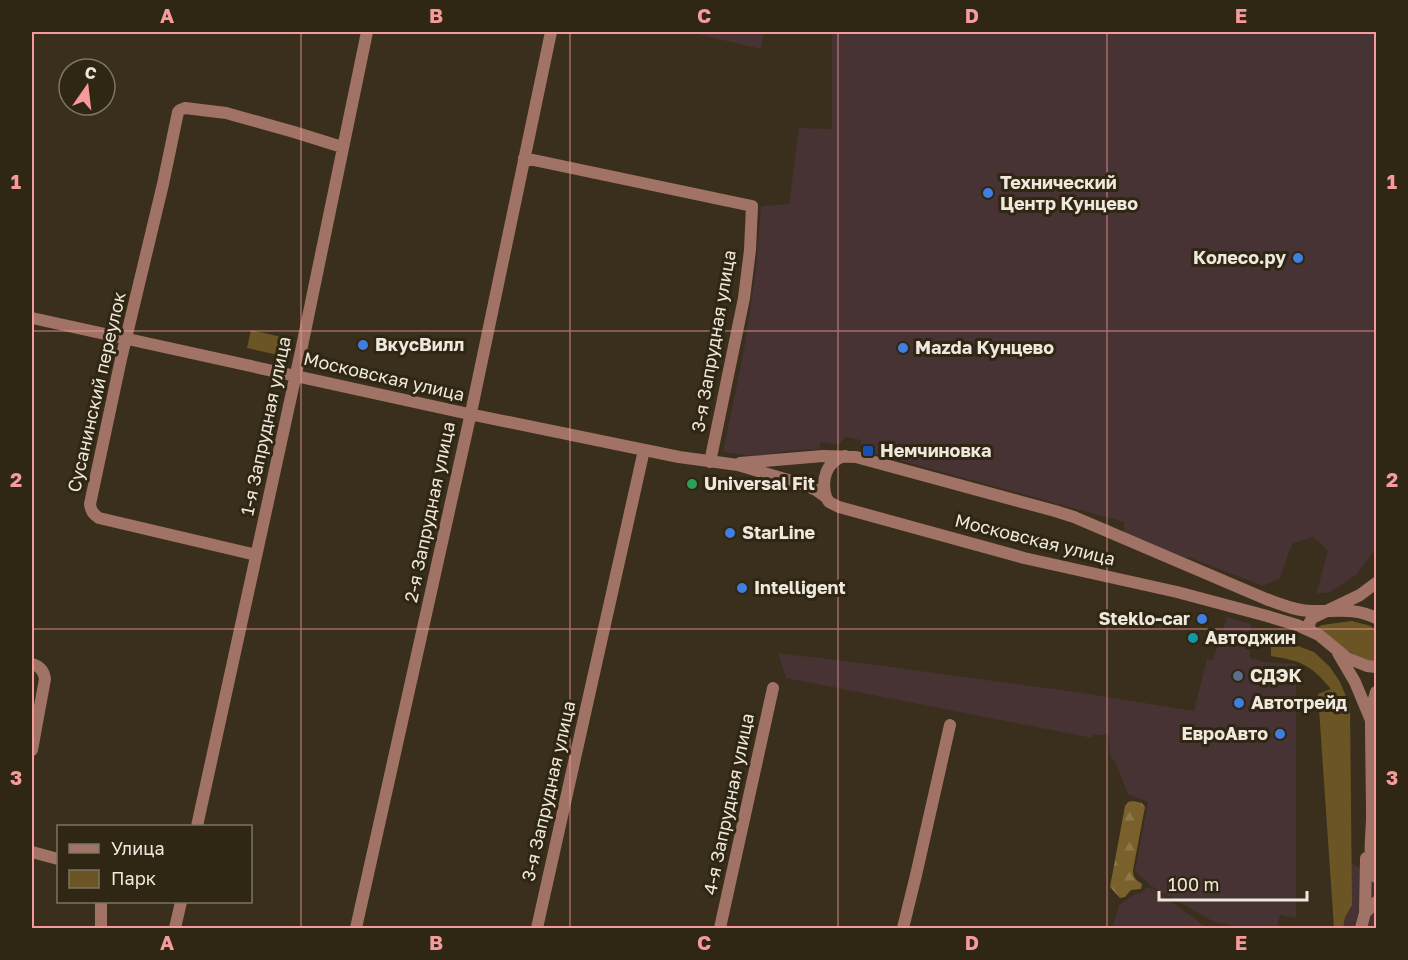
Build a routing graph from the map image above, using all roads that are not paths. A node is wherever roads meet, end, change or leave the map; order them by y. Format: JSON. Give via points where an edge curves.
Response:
{"nodes":[{"id":1,"x":367,"y":32,"type":"edge"},
{"id":2,"x":551,"y":32,"type":"edge"},
{"id":3,"x":342,"y":147,"type":"junction"},
{"id":4,"x":524,"y":158,"type":"junction"},
{"id":5,"x":32,"y":318,"type":"edge"},
{"id":6,"x":126,"y":340,"type":"junction"},
{"id":7,"x":296,"y":376,"type":"junction"},
{"id":8,"x":470,"y":414,"type":"junction"},
{"id":9,"x":644,"y":450,"type":"junction"},
{"id":10,"x":846,"y":456,"type":"junction"},
{"id":11,"x":710,"y":462,"type":"junction"},
{"id":12,"x":730,"y":464,"type":"junction"},
{"id":13,"x":826,"y":497,"type":"junction"},
{"id":14,"x":256,"y":555,"type":"junction"},
{"id":15,"x":1377,"y":584,"type":"edge"},
{"id":16,"x":1327,"y":610,"type":"junction"},
{"id":17,"x":1377,"y":618,"type":"edge"},
{"id":18,"x":1310,"y":631,"type":"junction"},
{"id":19,"x":1334,"y":647,"type":"junction"},
{"id":20,"x":32,"y":664,"type":"edge"},
{"id":21,"x":1377,"y":667,"type":"edge"},
{"id":22,"x":773,"y":688,"type":"dead end"},
{"id":23,"x":1377,"y":692,"type":"edge"},
{"id":24,"x":1371,"y":720,"type":"junction"},
{"id":25,"x":950,"y":725,"type":"dead end"},
{"id":26,"x":32,"y":750,"type":"edge"},
{"id":27,"x":1372,"y":821,"type":"junction"},
{"id":28,"x":197,"y":825,"type":"edge"},
{"id":29,"x":1377,"y":848,"type":"edge"},
{"id":30,"x":32,"y":852,"type":"edge"},
{"id":31,"x":57,"y":859,"type":"edge"},
{"id":32,"x":1377,"y":877,"type":"edge"},
{"id":33,"x":1377,"y":902,"type":"edge"},
{"id":34,"x":101,"y":903,"type":"edge"},
{"id":35,"x":181,"y":903,"type":"edge"},
{"id":36,"x":1365,"y":913,"type":"junction"},
{"id":37,"x":101,"y":928,"type":"edge"},
{"id":38,"x":175,"y":928,"type":"edge"},
{"id":39,"x":356,"y":928,"type":"edge"},
{"id":40,"x":537,"y":928,"type":"edge"},
{"id":41,"x":720,"y":928,"type":"edge"},
{"id":42,"x":903,"y":928,"type":"edge"},
{"id":43,"x":1361,"y":928,"type":"edge"}],
"edges":[{"from":1,"to":3,"type":"street","name":"1-я Запрудная улица"},
{"from":2,"to":4,"type":"street","name":"2-я Запрудная улица"},
{"from":3,"to":6,"type":"street","name":"Сусанинский переулок","via":[[226,113],[184,108],[177,112]]},
{"from":3,"to":7,"type":"street","name":"1-я Запрудная улица"},
{"from":4,"to":8,"type":"street","name":"2-я Запрудная улица"},
{"from":4,"to":11,"type":"street","name":"3-я Запрудная улица","via":[[752,206],[744,298]]},
{"from":5,"to":6,"type":"street","name":"Московская улица"},
{"from":6,"to":7,"type":"street","name":"Московская улица"},
{"from":6,"to":14,"type":"street","name":"Сусанинский переулок","via":[[90,504],[94,515]]},
{"from":7,"to":8,"type":"street","name":"Московская улица"},
{"from":7,"to":14,"type":"street","name":"1-я Запрудная улица"},
{"from":8,"to":9,"type":"street","name":"Московская улица"},
{"from":8,"to":39,"type":"street","name":"2-я Запрудная улица"},
{"from":9,"to":11,"type":"street","name":"Московская улица"},
{"from":9,"to":40,"type":"street","name":"3-я Запрудная улица"},
{"from":10,"to":12,"type":"street","name":"Московская улица"},
{"from":10,"to":13,"type":"street","via":[[829,466],[824,481]]},
{"from":10,"to":16,"type":"street","name":"Московская улица","via":[[1055,511],[1266,599],[1295,609]]},
{"from":11,"to":12,"type":"street","name":"Московская улица"},
{"from":12,"to":13,"type":"street","name":"Московская улица","via":[[805,485]]},
{"from":13,"to":18,"type":"street","name":"Московская улица","via":[[839,507],[1024,558],[1177,592]]},
{"from":14,"to":28,"type":"street","name":"1-я Запрудная улица"},
{"from":15,"to":16,"type":"street"},
{"from":16,"to":17,"type":"street","name":"Московская улица","via":[[1350,610]]},
{"from":16,"to":18,"type":"street","via":[[1312,618]]},
{"from":18,"to":19,"type":"street","name":"Московская улица"},
{"from":19,"to":21,"type":"street","name":"Московская улица","via":[[1355,662]]},
{"from":19,"to":24,"type":"street"},
{"from":20,"to":26,"type":"street","via":[[40,667],[45,679]]},
{"from":22,"to":41,"type":"street","name":"4-я Запрудная улица"},
{"from":23,"to":24,"type":"street"},
{"from":24,"to":27,"type":"street"},
{"from":25,"to":42,"type":"street"},
{"from":27,"to":29,"type":"street"},
{"from":27,"to":32,"type":"street","via":[[1371,859]]},
{"from":27,"to":36,"type":"street","via":[[1366,849]]},
{"from":30,"to":31,"type":"street"},
{"from":33,"to":36,"type":"street"},
{"from":34,"to":37,"type":"street"},
{"from":35,"to":38,"type":"street"},
{"from":36,"to":43,"type":"street"}]}
